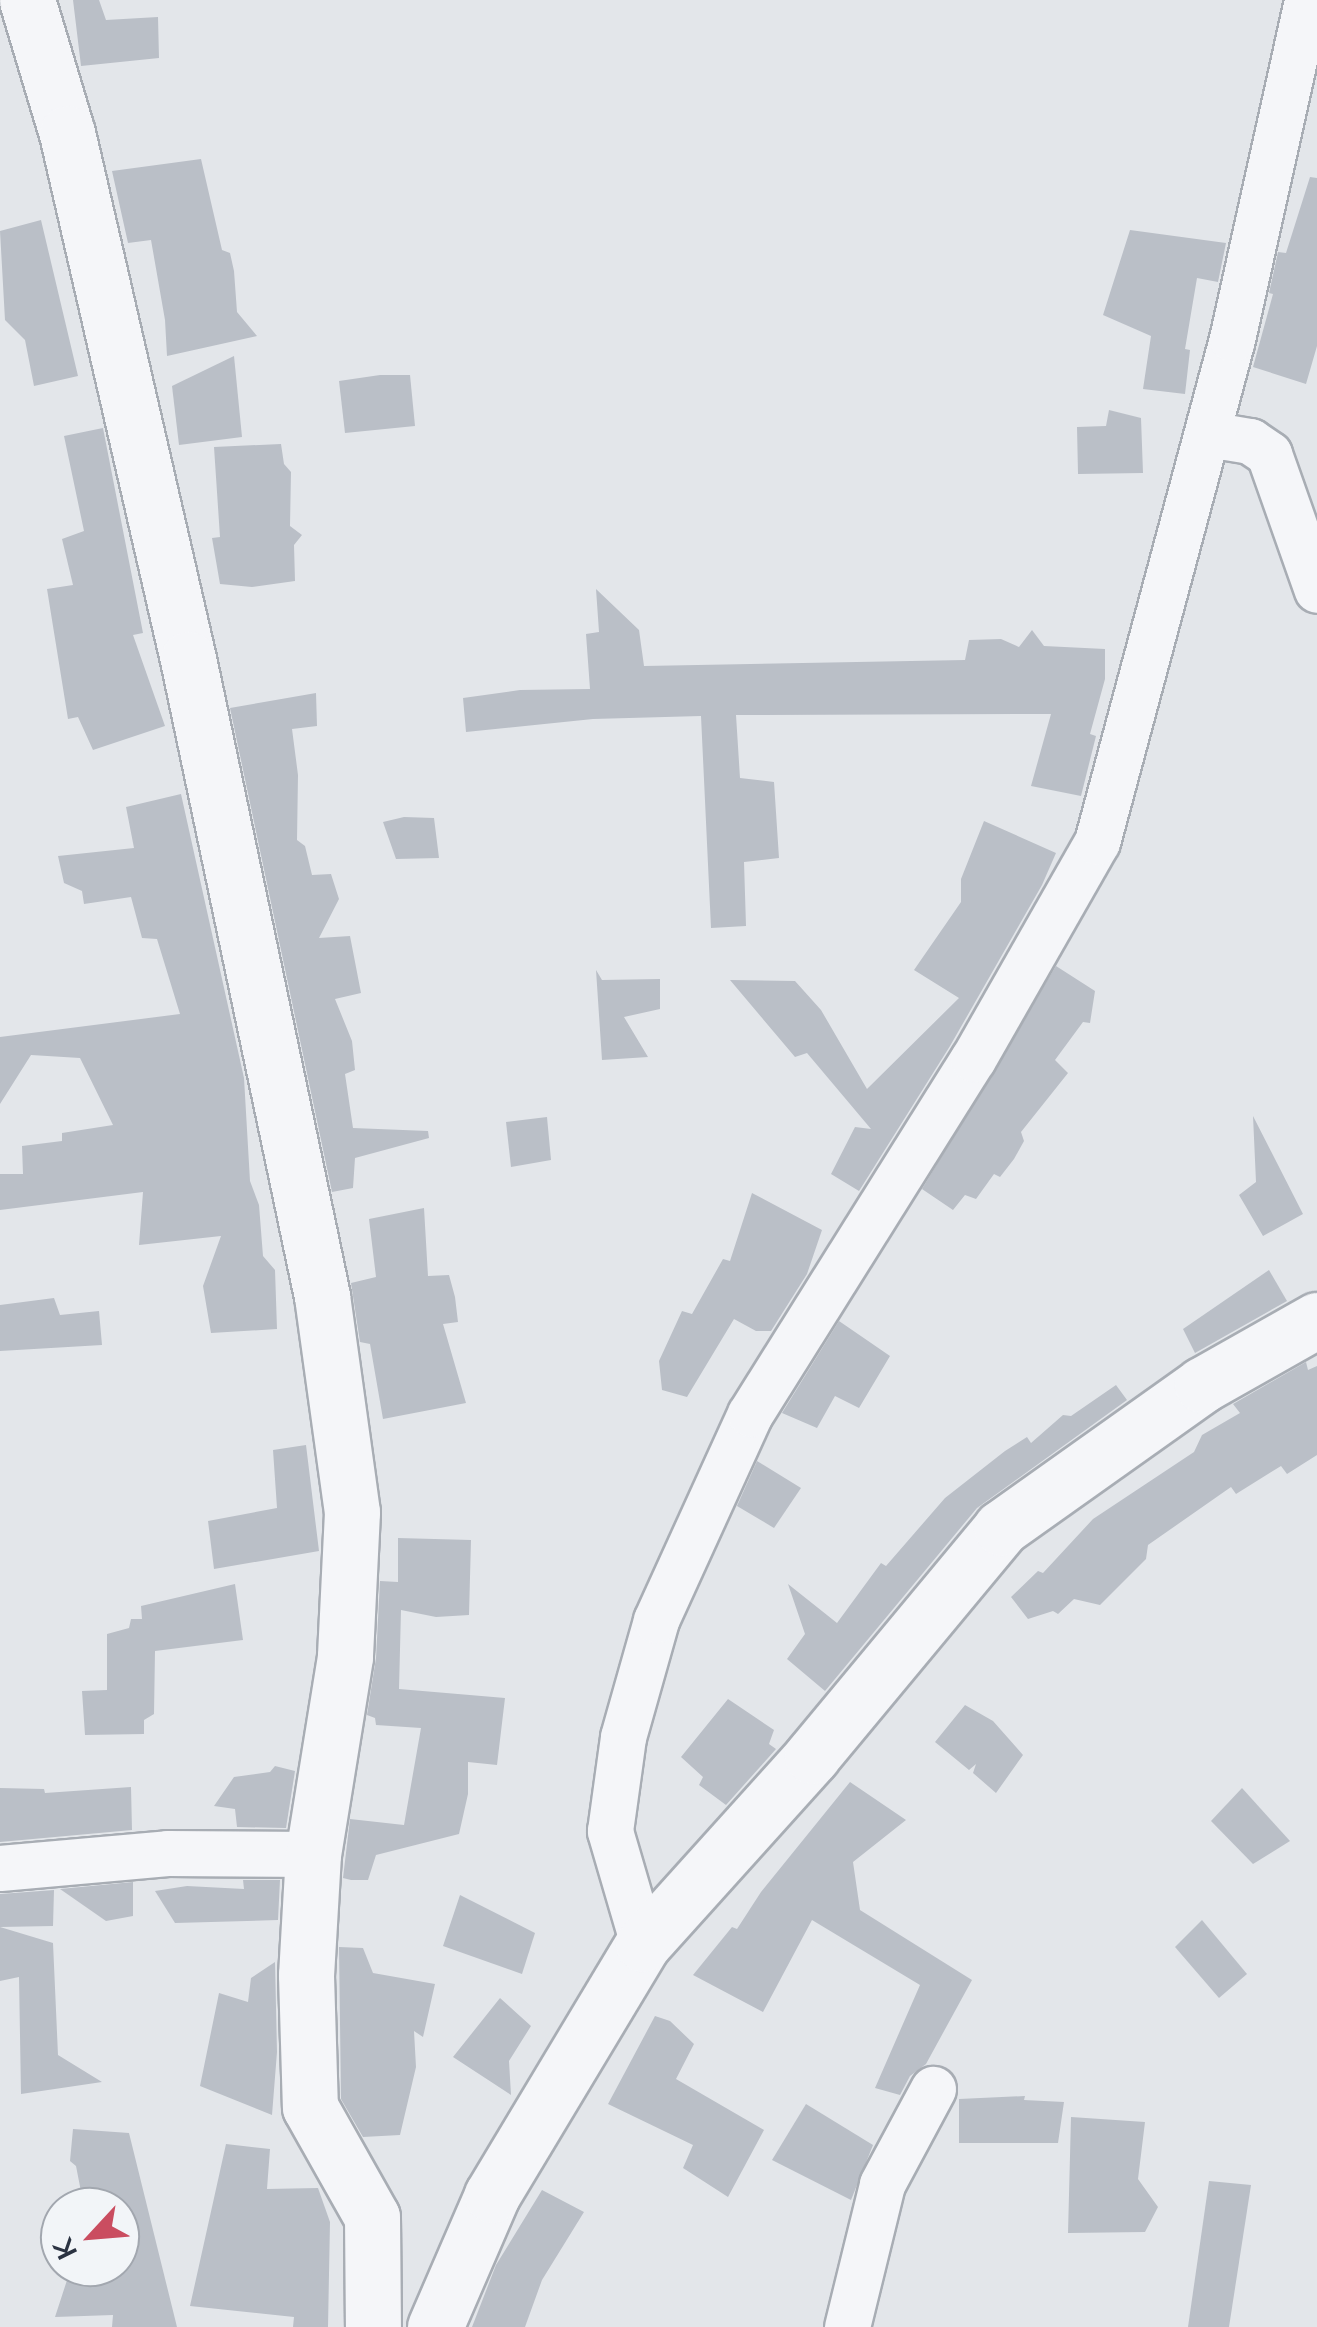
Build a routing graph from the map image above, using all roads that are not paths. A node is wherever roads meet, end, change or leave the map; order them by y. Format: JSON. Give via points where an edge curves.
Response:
{"nodes":[{"id":1,"x":27,"y":0,"type":"edge"},
{"id":2,"x":1306,"y":0,"type":"edge"},
{"id":3,"x":1208,"y":434,"type":"junction"},
{"id":4,"x":1317,"y":590,"type":"edge"},
{"id":5,"x":1317,"y":1320,"type":"edge"},
{"id":6,"x":313,"y":1854,"type":"junction"},
{"id":7,"x":0,"y":1868,"type":"edge"},
{"id":8,"x":643,"y":1944,"type":"junction"},
{"id":9,"x":933,"y":2088,"type":"dead end"},
{"id":10,"x":373,"y":2327,"type":"edge"},
{"id":11,"x":435,"y":2327,"type":"edge"},
{"id":12,"x":847,"y":2327,"type":"edge"}],
"edges":[{"from":1,"to":6,"type":"street","via":[[66,133],[184,641],[322,1296],[352,1512],[345,1657]]},
{"from":2,"to":3,"type":"street"},
{"from":3,"to":4,"type":"street","via":[[1250,442],[1269,454]]},
{"from":3,"to":8,"type":"street","via":[[1098,842],[973,1059],[750,1414],[656,1620],[623,1737],[610,1831]]},
{"from":5,"to":8,"type":"street","via":[[1202,1385],[1001,1528],[812,1756]]},
{"from":6,"to":7,"type":"street","via":[[167,1853]]},
{"from":6,"to":10,"type":"street","via":[[306,1976],[310,2107],[372,2217]]},
{"from":8,"to":11,"type":"street","via":[[492,2195]]},
{"from":9,"to":12,"type":"street","via":[[882,2184]]}]}
